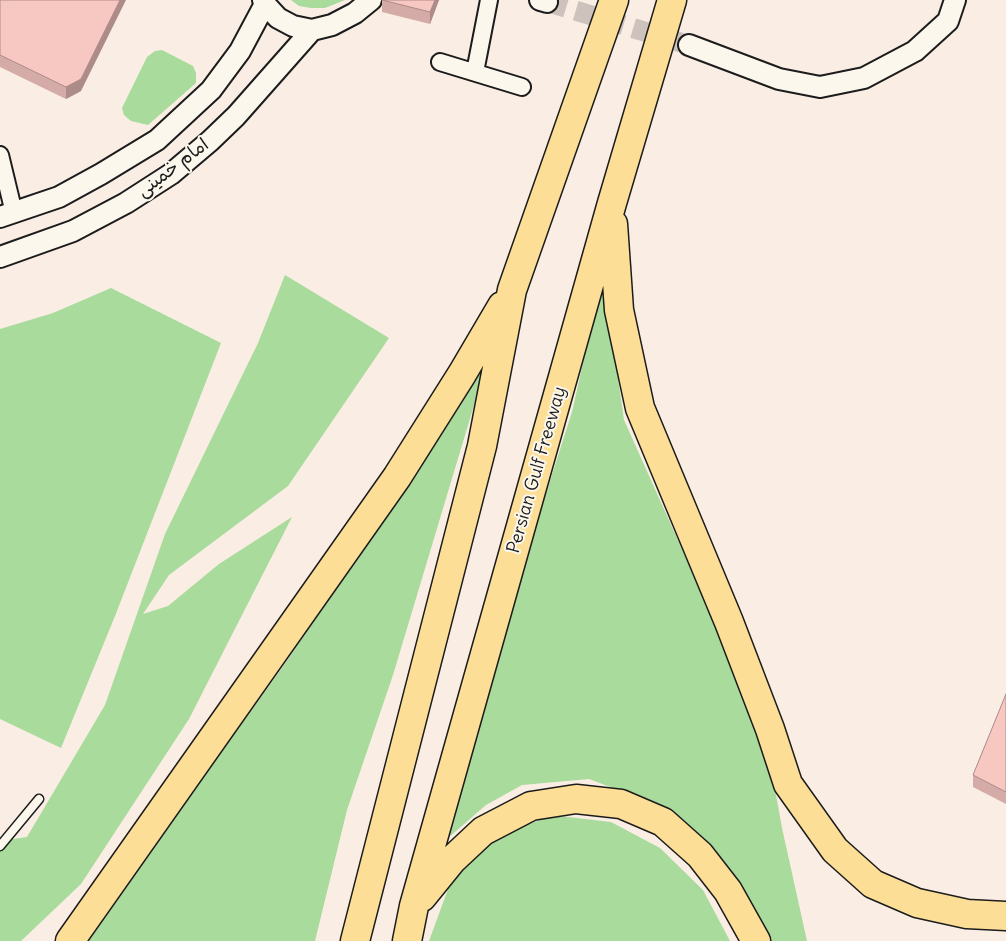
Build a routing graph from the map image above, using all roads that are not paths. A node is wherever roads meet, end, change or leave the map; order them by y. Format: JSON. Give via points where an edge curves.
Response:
{"nodes":[{"id":1,"x":371,"y":0,"type":"edge"},
{"id":2,"x":489,"y":0,"type":"edge"},
{"id":3,"x":614,"y":0,"type":"edge"},
{"id":4,"x":672,"y":0,"type":"edge"},
{"id":5,"x":956,"y":0,"type":"edge"},
{"id":6,"x":264,"y":2,"type":"edge"},
{"id":7,"x":312,"y":30,"type":"junction"},
{"id":8,"x":688,"y":45,"type":"tunnel mouth"},
{"id":9,"x":440,"y":62,"type":"dead end"},
{"id":10,"x":474,"y":72,"type":"junction"},
{"id":11,"x":522,"y":87,"type":"dead end"},
{"id":12,"x":0,"y":155,"type":"edge"},
{"id":13,"x":612,"y":203,"type":"junction"},
{"id":14,"x":7,"y":215,"type":"edge"},
{"id":15,"x":0,"y":257,"type":"edge"},
{"id":16,"x":512,"y":290,"type":"junction"},
{"id":17,"x":39,"y":799,"type":"dead end"},
{"id":18,"x":0,"y":846,"type":"edge"},
{"id":19,"x":414,"y":906,"type":"junction"},
{"id":20,"x":1006,"y":916,"type":"edge"},
{"id":21,"x":70,"y":941,"type":"edge"},
{"id":22,"x":355,"y":941,"type":"edge"},
{"id":23,"x":407,"y":941,"type":"edge"},
{"id":24,"x":756,"y":941,"type":"edge"}],
"edges":[{"from":1,"to":7,"type":"street","via":[[332,25]]},
{"from":2,"to":10,"type":"street"},
{"from":3,"to":16,"type":"highway"},
{"from":4,"to":13,"type":"highway","name":"Persian Gulf Freeway"},
{"from":5,"to":8,"type":"street","via":[[948,21],[916,51],[864,78],[820,87],[779,79]]},
{"from":6,"to":7,"type":"street","via":[[278,18],[293,26]]},
{"from":6,"to":14,"type":"street","name":"امام خمینی","via":[[240,51],[211,90],[158,140],[58,196]]},
{"from":7,"to":15,"type":"street","name":"امام خمینی","via":[[236,116],[171,174],[73,231]]},
{"from":9,"to":10,"type":"street"},
{"from":10,"to":11,"type":"street"},
{"from":12,"to":14,"type":"street"},
{"from":13,"to":19,"type":"highway","name":"Persian Gulf Freeway"},
{"from":13,"to":20,"type":"highway","via":[[619,310],[640,408],[729,622],[788,784],[834,850],[873,884],[917,903],[966,914]]},
{"from":16,"to":21,"type":"highway","via":[[397,477]]},
{"from":16,"to":22,"type":"highway","via":[[482,446]]},
{"from":17,"to":18,"type":"lane"},
{"from":19,"to":23,"type":"highway","name":"Persian Gulf Freeway"},
{"from":19,"to":24,"type":"highway","via":[[452,860],[484,831],[531,806],[576,799],[621,804],[663,822],[700,855],[728,891]]}]}
